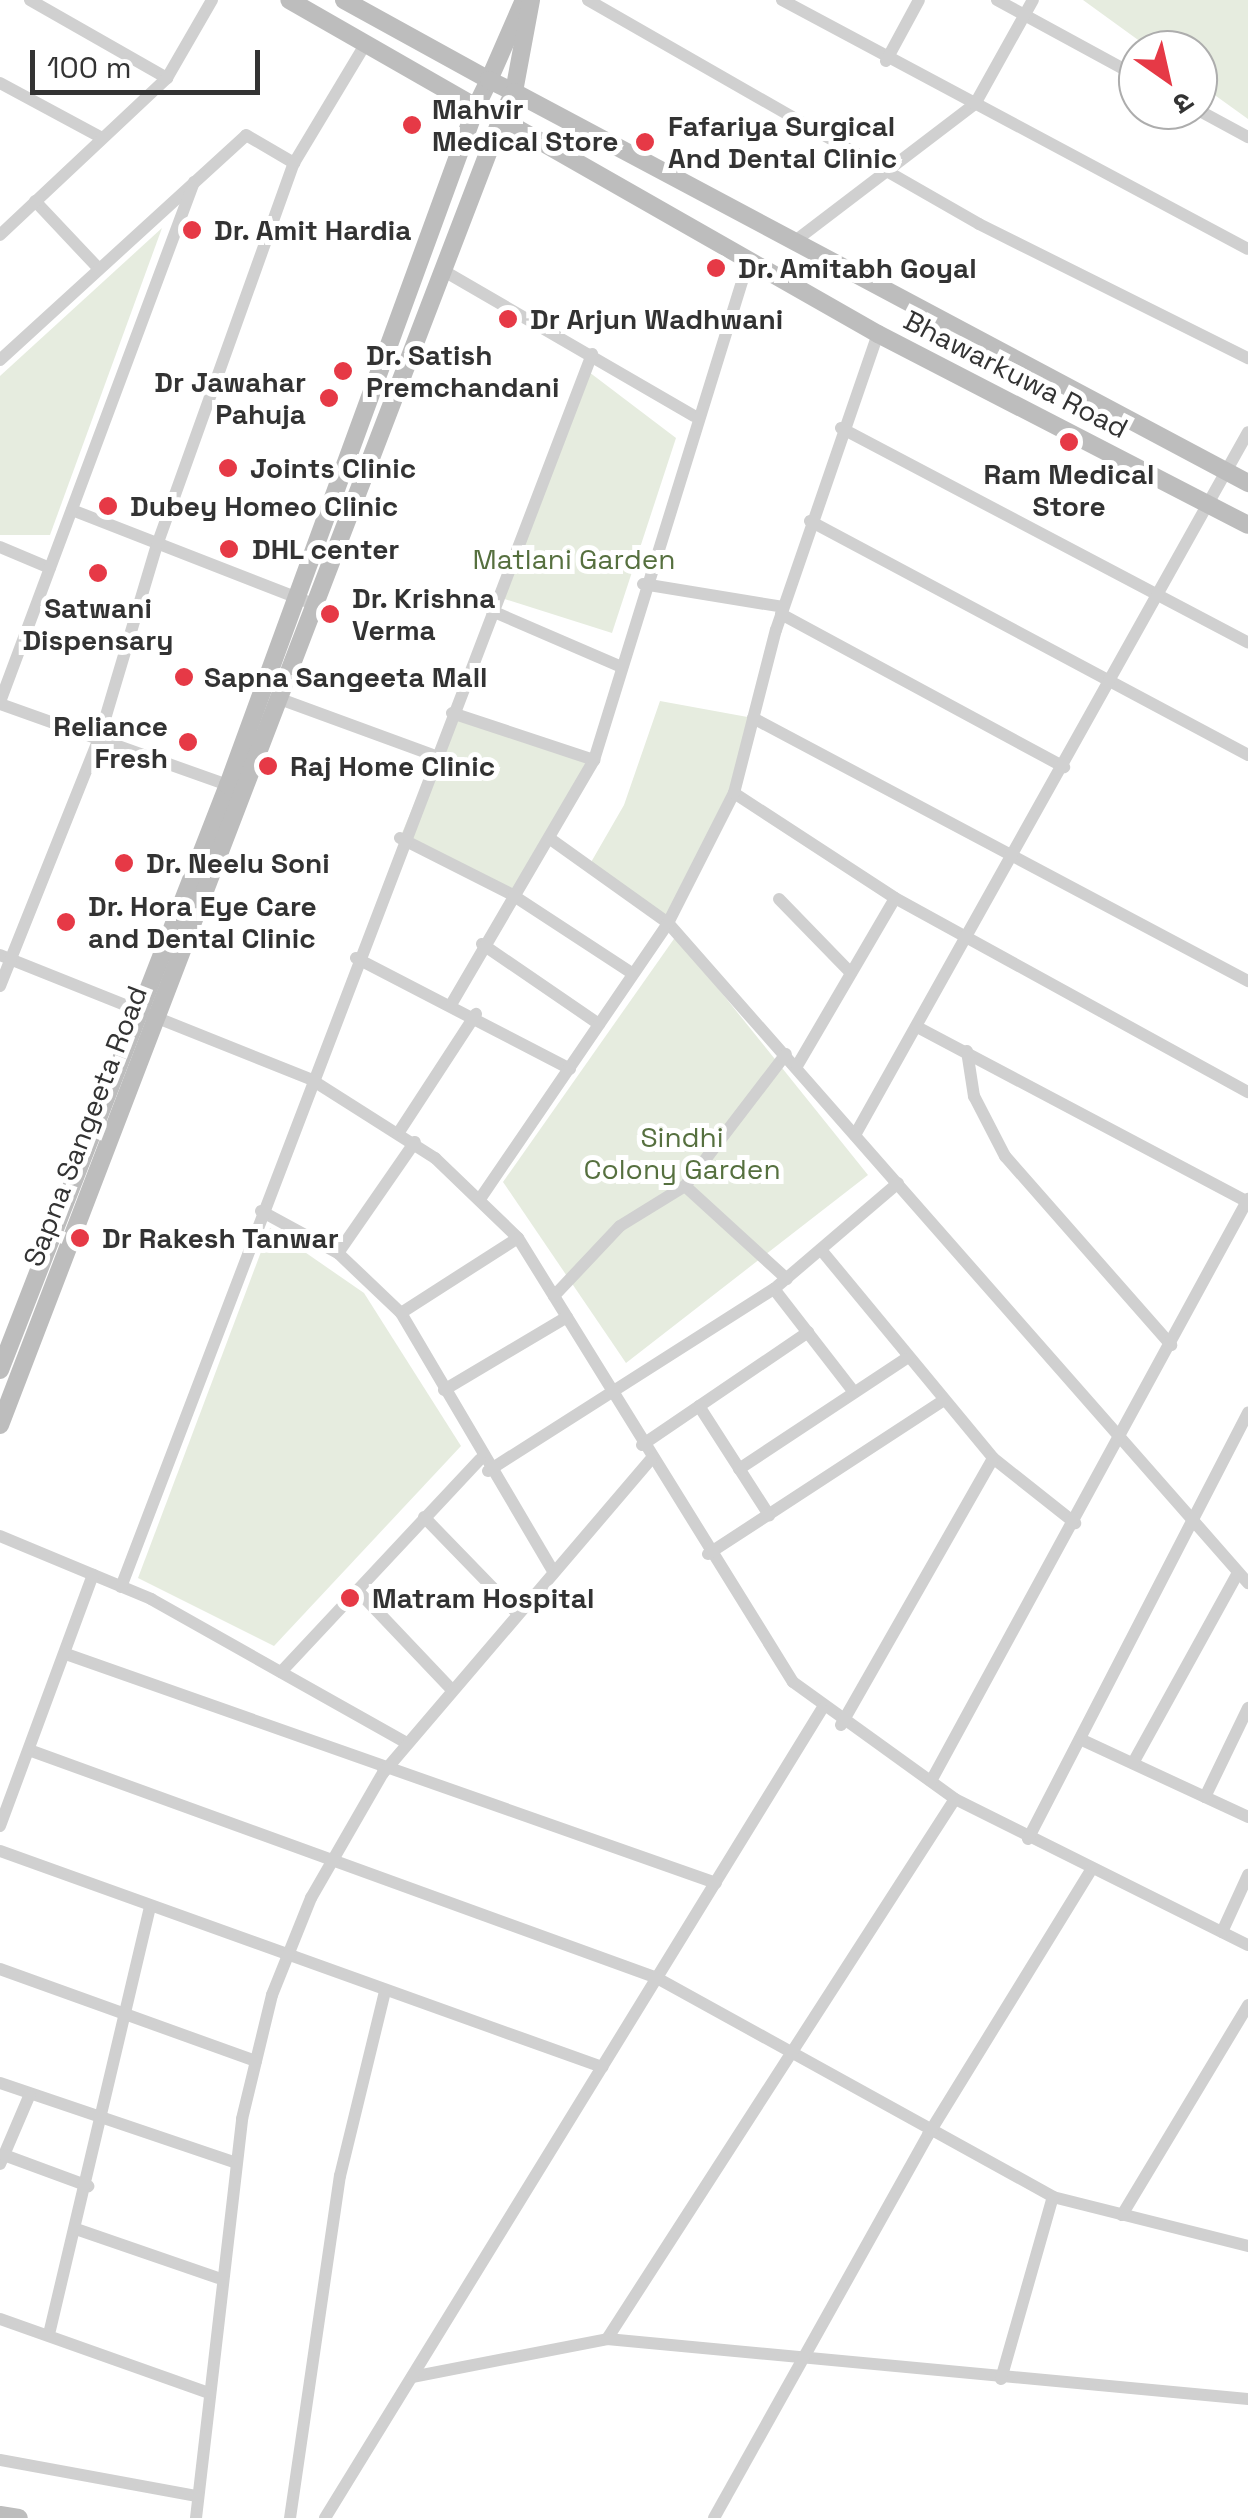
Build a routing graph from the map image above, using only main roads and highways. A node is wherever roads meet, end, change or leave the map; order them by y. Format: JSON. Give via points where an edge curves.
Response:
{"nodes":[{"id":1,"x":289,"y":0,"type":"edge"},
{"id":2,"x":344,"y":0,"type":"edge"},
{"id":3,"x":528,"y":0,"type":"edge"},
{"id":4,"x":489,"y":80,"type":"junction"},
{"id":5,"x":514,"y":92,"type":"junction"},
{"id":6,"x":476,"y":107,"type":"junction"},
{"id":7,"x":501,"y":119,"type":"junction"},
{"id":8,"x":1248,"y":482,"type":"edge"},
{"id":9,"x":1248,"y":525,"type":"edge"},
{"id":10,"x":0,"y":1370,"type":"edge"},
{"id":11,"x":0,"y":1425,"type":"edge"},
{"id":12,"x":0,"y":2514,"type":"edge"},
{"id":13,"x":19,"y":2518,"type":"edge"}],
"edges":[{"from":1,"to":6,"type":"main road","name":"Bhawarkuwa Road"},
{"from":2,"to":4,"type":"main road","name":"Bhawarkuwa Road"},
{"from":3,"to":4,"type":"main road","name":"Sapna Sangeeta Road"},
{"from":3,"to":5,"type":"main road","name":"Sapna Sangeeta Road"},
{"from":4,"to":5,"type":"main road","name":"Bhawarkuwa Road"},
{"from":4,"to":6,"type":"main road","name":"Sapna Sangeeta Road"},
{"from":5,"to":7,"type":"main road","name":"Sapna Sangeeta Road"},
{"from":5,"to":8,"type":"main road","name":"Bhawarkuwa Road"},
{"from":6,"to":7,"type":"main road","name":"Bhawarkuwa Road"},
{"from":6,"to":10,"type":"main road","name":"Sapna Sangeeta Road","via":[[228,785]]},
{"from":7,"to":9,"type":"main road","name":"Bhawarkuwa Road","via":[[878,334]]},
{"from":7,"to":11,"type":"main road","name":"Sapna Sangeeta Road"},
{"from":12,"to":13,"type":"main road"}]}
